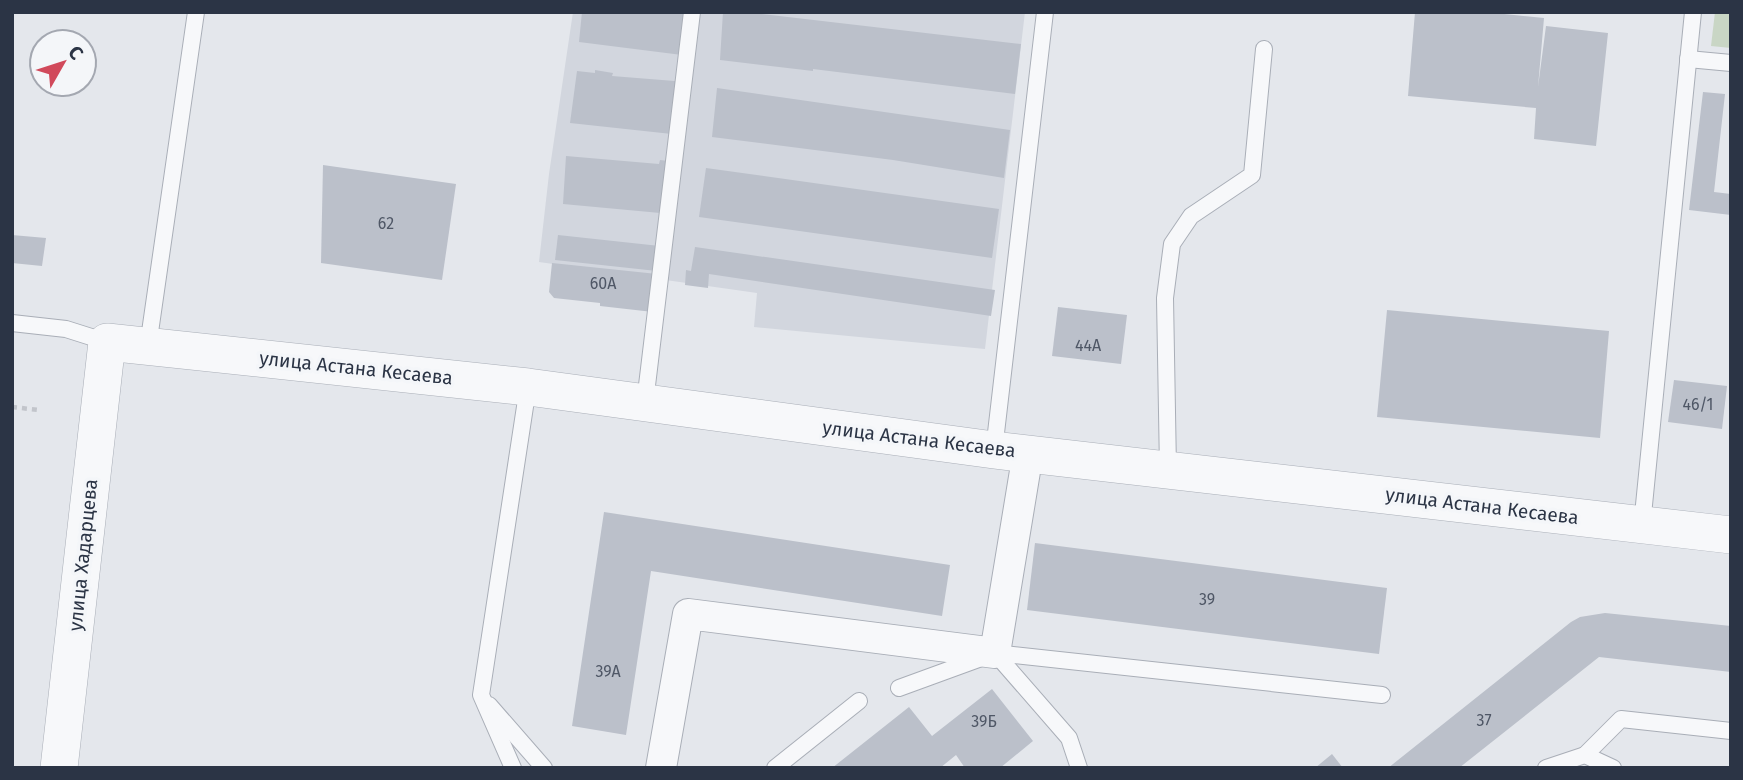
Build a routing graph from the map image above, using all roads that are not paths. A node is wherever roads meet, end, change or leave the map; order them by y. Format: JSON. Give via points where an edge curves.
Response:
{"nodes":[{"id":1,"x":195,"y":12,"type":"edge"},
{"id":2,"x":692,"y":12,"type":"edge"},
{"id":3,"x":1045,"y":12,"type":"edge"},
{"id":4,"x":1693,"y":12,"type":"edge"},
{"id":5,"x":1264,"y":49,"type":"dead end"},
{"id":6,"x":1688,"y":60,"type":"junction"},
{"id":7,"x":1731,"y":63,"type":"edge"},
{"id":8,"x":12,"y":323,"type":"edge"},
{"id":9,"x":107,"y":341,"type":"junction"},
{"id":10,"x":148,"y":346,"type":"junction"},
{"id":11,"x":528,"y":387,"type":"junction"},
{"id":12,"x":645,"y":402,"type":"junction"},
{"id":13,"x":1011,"y":451,"type":"junction"},
{"id":14,"x":1168,"y":469,"type":"junction"},
{"id":15,"x":1642,"y":525,"type":"junction"},
{"id":16,"x":1731,"y":535,"type":"edge"},
{"id":17,"x":995,"y":653,"type":"junction"},
{"id":18,"x":899,"y":688,"type":"dead end"},
{"id":19,"x":481,"y":695,"type":"junction"},
{"id":20,"x":1382,"y":695,"type":"dead end"},
{"id":21,"x":859,"y":701,"type":"dead end"},
{"id":22,"x":1731,"y":732,"type":"edge"},
{"id":23,"x":1585,"y":755,"type":"junction"},
{"id":24,"x":59,"y":768,"type":"edge"},
{"id":25,"x":513,"y":768,"type":"edge"},
{"id":26,"x":544,"y":768,"type":"edge"},
{"id":27,"x":661,"y":768,"type":"edge"},
{"id":28,"x":775,"y":768,"type":"edge"},
{"id":29,"x":1079,"y":768,"type":"edge"},
{"id":30,"x":1546,"y":768,"type":"edge"},
{"id":31,"x":1613,"y":768,"type":"edge"}],
"edges":[{"from":1,"to":10,"type":"lane"},
{"from":2,"to":12,"type":"lane"},
{"from":3,"to":13,"type":"lane"},
{"from":4,"to":6,"type":"lane"},
{"from":5,"to":14,"type":"lane","via":[[1252,175],[1191,216],[1172,244],[1165,298]]},
{"from":6,"to":7,"type":"lane"},
{"from":6,"to":15,"type":"lane"},
{"from":8,"to":9,"type":"lane","via":[[66,329]]},
{"from":9,"to":10,"type":"street","name":"улица Астана Кесаева"},
{"from":9,"to":24,"type":"street","name":"улица Хадарцева"},
{"from":10,"to":11,"type":"street","name":"улица Астана Кесаева"},
{"from":11,"to":12,"type":"street","name":"улица Астана Кесаева"},
{"from":11,"to":19,"type":"lane"},
{"from":12,"to":13,"type":"street","name":"улица Астана Кесаева"},
{"from":13,"to":14,"type":"street","name":"улица Астана Кесаева"},
{"from":13,"to":17,"type":"street"},
{"from":14,"to":15,"type":"street","name":"улица Астана Кесаева"},
{"from":15,"to":16,"type":"street","name":"улица Астана Кесаева"},
{"from":17,"to":18,"type":"lane"},
{"from":17,"to":20,"type":"lane"},
{"from":17,"to":27,"type":"street","via":[[688,614]]},
{"from":17,"to":29,"type":"lane","via":[[1069,738]]},
{"from":19,"to":25,"type":"lane"},
{"from":19,"to":26,"type":"lane"},
{"from":21,"to":28,"type":"lane"},
{"from":22,"to":23,"type":"lane","via":[[1621,719]]},
{"from":23,"to":30,"type":"lane"},
{"from":23,"to":31,"type":"lane"}]}
